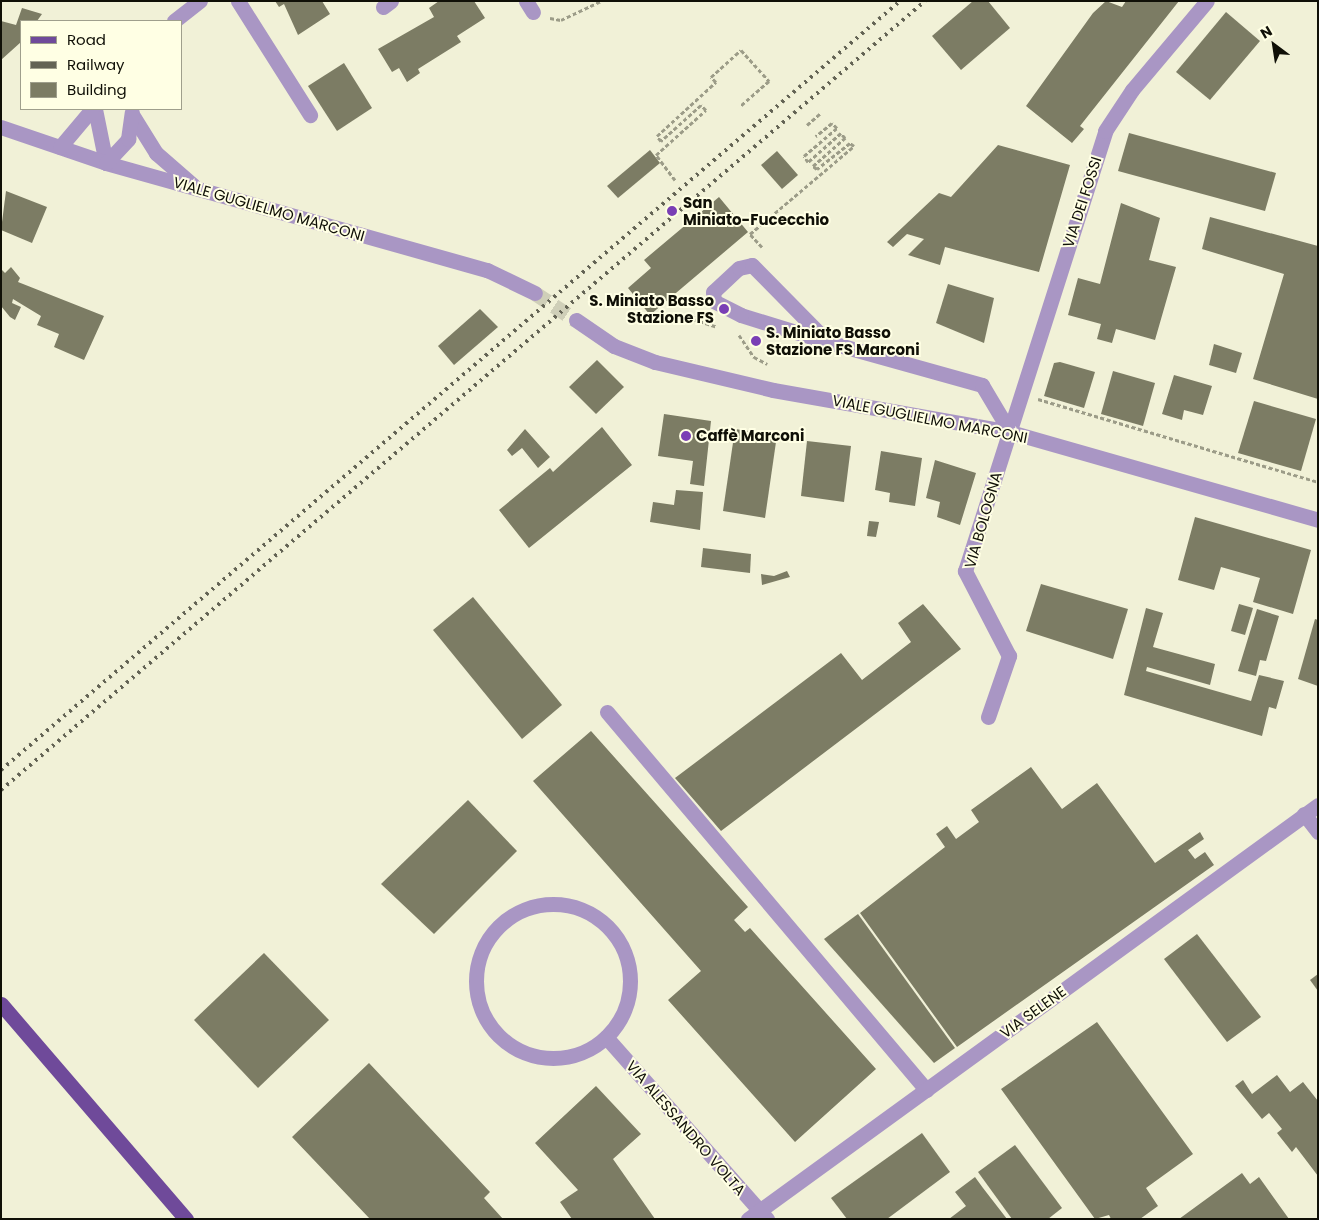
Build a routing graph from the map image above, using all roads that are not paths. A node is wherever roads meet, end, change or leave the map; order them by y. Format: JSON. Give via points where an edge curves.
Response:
{"nodes":[{"id":1,"x":200,"y":1,"type":"edge"},
{"id":2,"x":238,"y":1,"type":"edge"},
{"id":3,"x":1207,"y":1,"type":"edge"},
{"id":4,"x":175,"y":20,"type":"edge"},
{"id":5,"x":92,"y":110,"type":"edge"},
{"id":6,"x":93,"y":110,"type":"edge"},
{"id":7,"x":132,"y":112,"type":"edge"},
{"id":8,"x":310,"y":116,"type":"dead end"},
{"id":9,"x":1,"y":127,"type":"edge"},
{"id":10,"x":60,"y":147,"type":"junction"},
{"id":11,"x":106,"y":163,"type":"junction"},
{"id":12,"x":198,"y":189,"type":"junction"},
{"id":13,"x":535,"y":293,"type":"tunnel mouth"},
{"id":14,"x":576,"y":320,"type":"tunnel mouth"},
{"id":15,"x":828,"y":342,"type":"junction"},
{"id":16,"x":1010,"y":432,"type":"junction"},
{"id":17,"x":1318,"y":520,"type":"edge"},
{"id":18,"x":607,"y":712,"type":"dead end"},
{"id":19,"x":988,"y":717,"type":"dead end"},
{"id":20,"x":1318,"y":804,"type":"edge"},
{"id":21,"x":1304,"y":814,"type":"junction"},
{"id":22,"x":1318,"y":832,"type":"edge"},
{"id":23,"x":1,"y":1004,"type":"edge"},
{"id":24,"x":606,"y":1037,"type":"junction"},
{"id":25,"x":927,"y":1090,"type":"junction"},
{"id":26,"x":758,"y":1216,"type":"edge"},
{"id":27,"x":186,"y":1219,"type":"edge"}],
"edges":[{"from":1,"to":4,"type":"street"},
{"from":2,"to":8,"type":"street"},
{"from":3,"to":16,"type":"street","name":"VIA DEI FOSSI","via":[[1132,90],[1104,131]]},
{"from":5,"to":10,"type":"street"},
{"from":6,"to":11,"type":"street"},
{"from":7,"to":11,"type":"street","via":[[128,139]]},
{"from":7,"to":12,"type":"street","via":[[156,153]]},
{"from":9,"to":10,"type":"street","name":"VIALE GUGLIELMO MARCONI"},
{"from":10,"to":11,"type":"street","name":"VIALE GUGLIELMO MARCONI"},
{"from":11,"to":12,"type":"street","name":"VIALE GUGLIELMO MARCONI"},
{"from":12,"to":13,"type":"street","name":"VIALE GUGLIELMO MARCONI","via":[[487,270]]},
{"from":14,"to":16,"type":"street","name":"VIALE GUGLIELMO MARCONI","via":[[614,346],[655,362],[773,390]]},
{"from":15,"to":15,"type":"street","via":[[741,315],[714,301],[713,292],[739,268],[752,265]]},
{"from":15,"to":16,"type":"street","via":[[982,385]]},
{"from":16,"to":17,"type":"street","name":"VIALE GUGLIELMO MARCONI"},
{"from":16,"to":19,"type":"street","name":"VIA BOLOGNA","via":[[965,571],[1009,656]]},
{"from":18,"to":25,"type":"street"},
{"from":20,"to":21,"type":"street","name":"VIA SELENE"},
{"from":21,"to":22,"type":"street"},
{"from":21,"to":25,"type":"street","name":"VIA SELENE"},
{"from":23,"to":27,"type":"main road"},
{"from":24,"to":24,"type":"street","via":[[622,1016],[629,990],[628,964],[618,940],[601,920],[578,908],[551,904],[525,909],[502,922],[486,941],[477,964],[475,988],[482,1012],[495,1033],[522,1051],[562,1058],[586,1051]]},
{"from":24,"to":26,"type":"street","name":"VIA ALESSANDRO VOLTA"},
{"from":25,"to":26,"type":"street","name":"VIA SELENE"}]}
